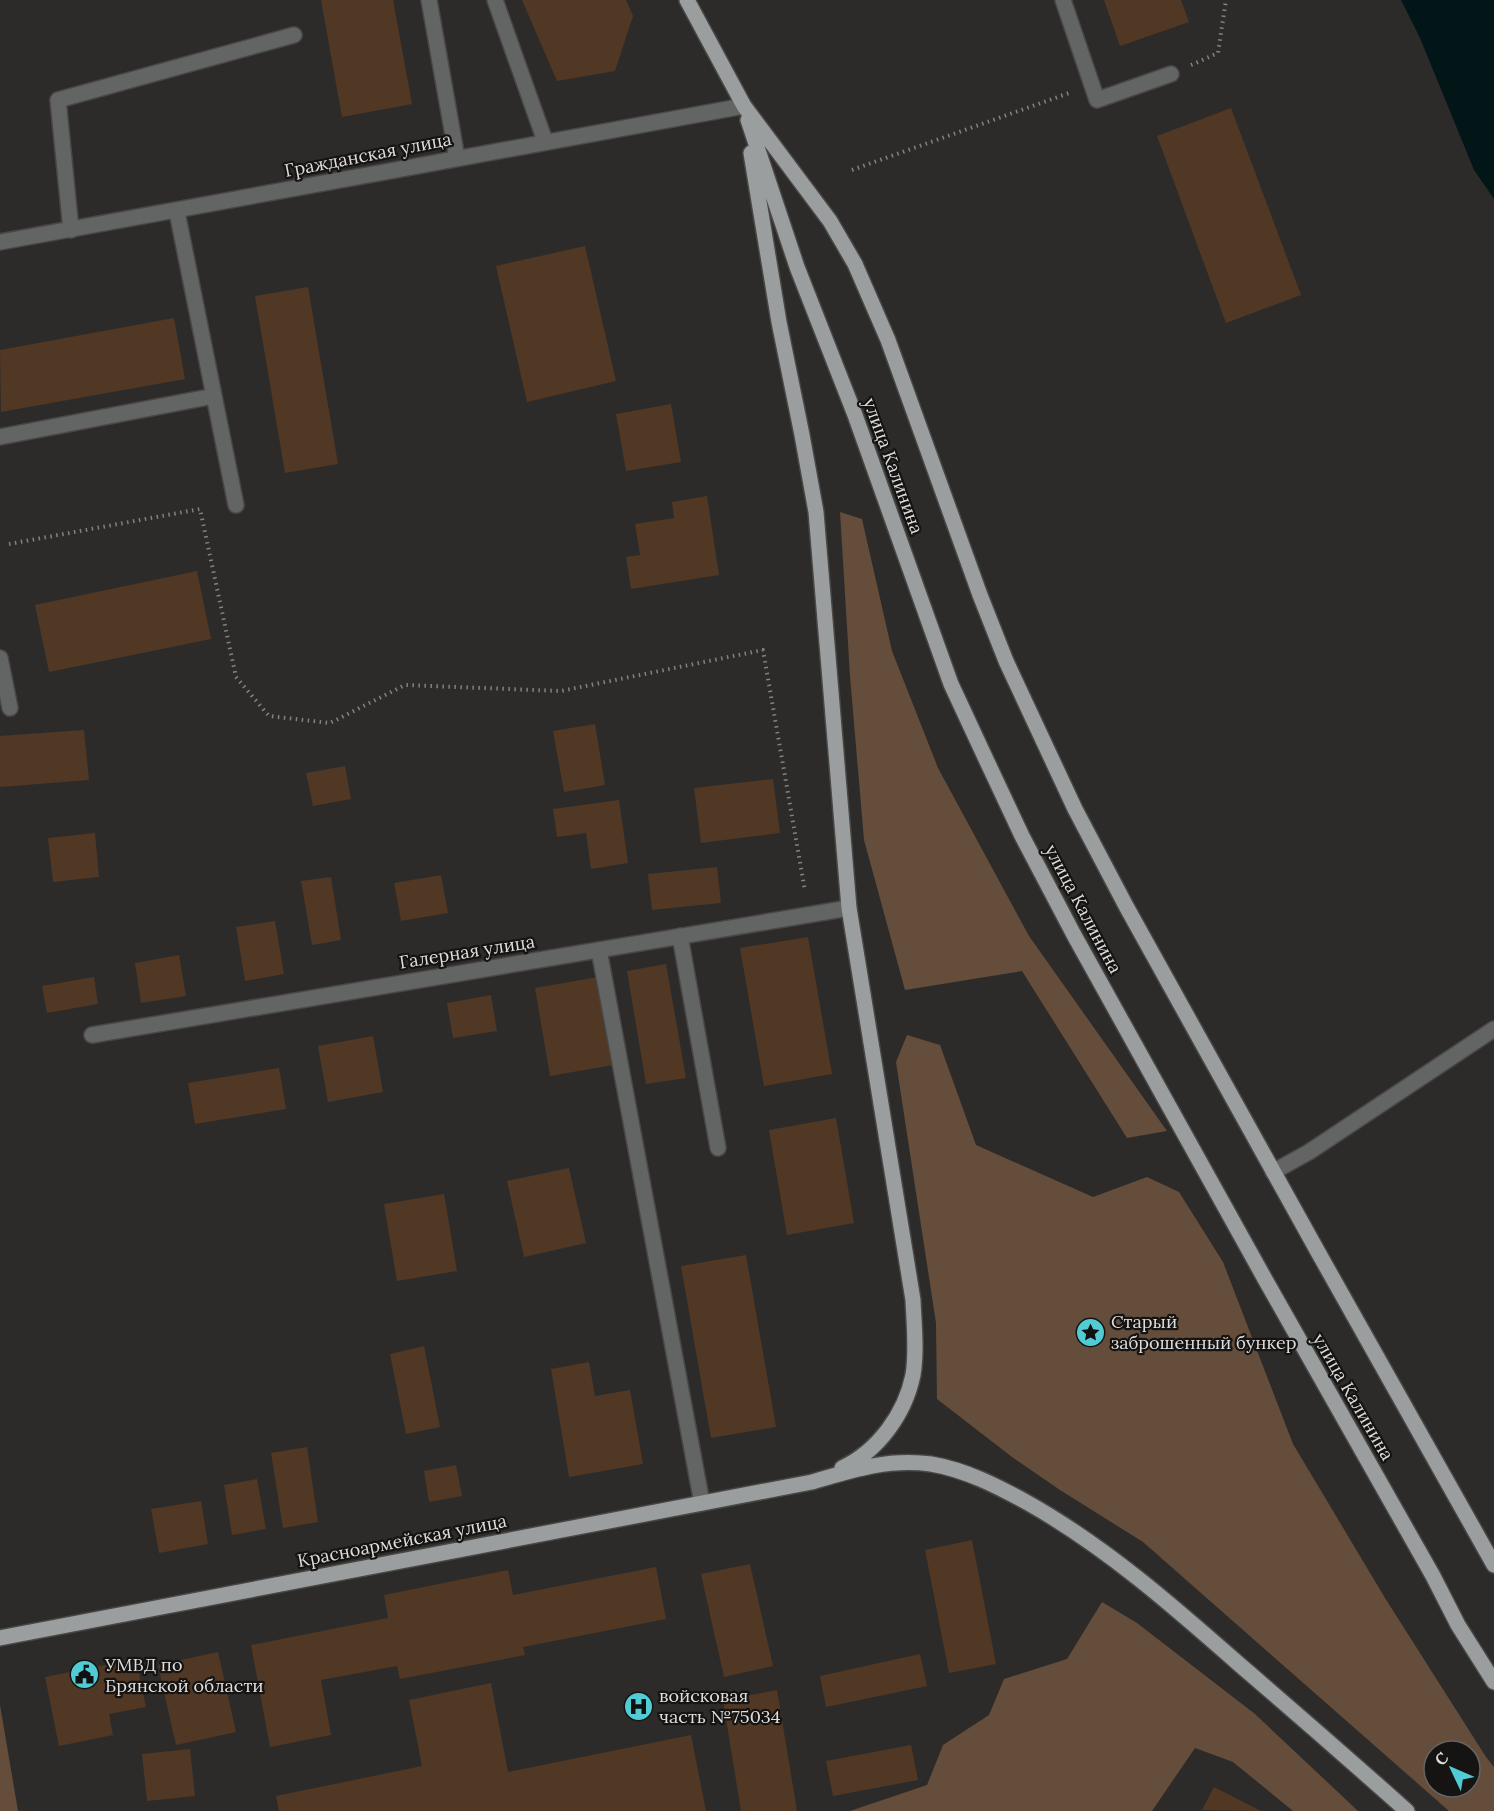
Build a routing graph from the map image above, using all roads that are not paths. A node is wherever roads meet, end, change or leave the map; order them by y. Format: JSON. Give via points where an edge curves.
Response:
{"nodes":[{"id":1,"x":429,"y":0,"type":"edge"},
{"id":2,"x":495,"y":0,"type":"edge"},
{"id":3,"x":687,"y":0,"type":"edge"},
{"id":4,"x":1063,"y":0,"type":"edge"},
{"id":5,"x":294,"y":35,"type":"dead end"},
{"id":6,"x":1171,"y":74,"type":"road end"},
{"id":7,"x":744,"y":106,"type":"junction"},
{"id":8,"x":546,"y":141,"type":"junction"},
{"id":9,"x":457,"y":158,"type":"junction"},
{"id":10,"x":177,"y":212,"type":"junction"},
{"id":11,"x":71,"y":230,"type":"junction"},
{"id":12,"x":0,"y":242,"type":"edge"},
{"id":13,"x":214,"y":396,"type":"junction"},
{"id":14,"x":0,"y":437,"type":"edge"},
{"id":15,"x":236,"y":505,"type":"dead end"},
{"id":16,"x":0,"y":658,"type":"edge"},
{"id":17,"x":10,"y":708,"type":"dead end"},
{"id":18,"x":849,"y":909,"type":"junction"},
{"id":19,"x":680,"y":936,"type":"junction"},
{"id":20,"x":599,"y":950,"type":"junction"},
{"id":21,"x":1494,"y":1029,"type":"edge"},
{"id":22,"x":92,"y":1035,"type":"dead end"},
{"id":23,"x":718,"y":1148,"type":"dead end"},
{"id":24,"x":1273,"y":1172,"type":"junction"},
{"id":25,"x":812,"y":1482,"type":"junction"},
{"id":26,"x":702,"y":1503,"type":"junction"},
{"id":27,"x":1494,"y":1565,"type":"edge"},
{"id":28,"x":0,"y":1638,"type":"edge"},
{"id":29,"x":1494,"y":1682,"type":"edge"},
{"id":30,"x":1407,"y":1811,"type":"edge"}],
"edges":[{"from":1,"to":9,"type":"street"},
{"from":2,"to":8,"type":"street"},
{"from":3,"to":7,"type":"main road","name":"улица Калинина"},
{"from":4,"to":6,"type":"street","via":[[1097,100]]},
{"from":5,"to":11,"type":"street","via":[[58,100]]},
{"from":7,"to":8,"type":"street","name":"Гражданская улица"},
{"from":7,"to":18,"type":"main road","via":[[779,322],[816,512]]},
{"from":7,"to":24,"type":"main road","name":"улица Калинина","via":[[830,221],[855,264],[888,340],[1006,661],[1075,809]]},
{"from":7,"to":29,"type":"main road","name":"улица Калинина","via":[[797,267],[855,415],[951,684],[1017,826],[1260,1271]]},
{"from":8,"to":9,"type":"street","name":"Гражданская улица"},
{"from":9,"to":10,"type":"street","name":"Гражданская улица"},
{"from":10,"to":11,"type":"street","name":"Гражданская улица"},
{"from":10,"to":13,"type":"street"},
{"from":11,"to":12,"type":"street","name":"Гражданская улица"},
{"from":13,"to":14,"type":"street"},
{"from":13,"to":15,"type":"street"},
{"from":16,"to":17,"type":"street"},
{"from":18,"to":19,"type":"street","name":"Галерная улица"},
{"from":18,"to":25,"type":"main road","via":[[911,1291],[913,1374],[904,1404],[890,1428],[849,1465]]},
{"from":19,"to":20,"type":"street","name":"Галерная улица"},
{"from":19,"to":23,"type":"street"},
{"from":20,"to":22,"type":"street","name":"Галерная улица"},
{"from":20,"to":26,"type":"street"},
{"from":21,"to":24,"type":"street","via":[[1310,1152]]},
{"from":24,"to":27,"type":"main road","name":"улица Калинина"},
{"from":25,"to":26,"type":"main road","name":"Красноармейская улица"},
{"from":25,"to":30,"type":"main road","via":[[868,1466],[932,1464],[964,1472],[1044,1512],[1155,1591]]},
{"from":26,"to":28,"type":"main road","name":"Красноармейская улица"}]}
